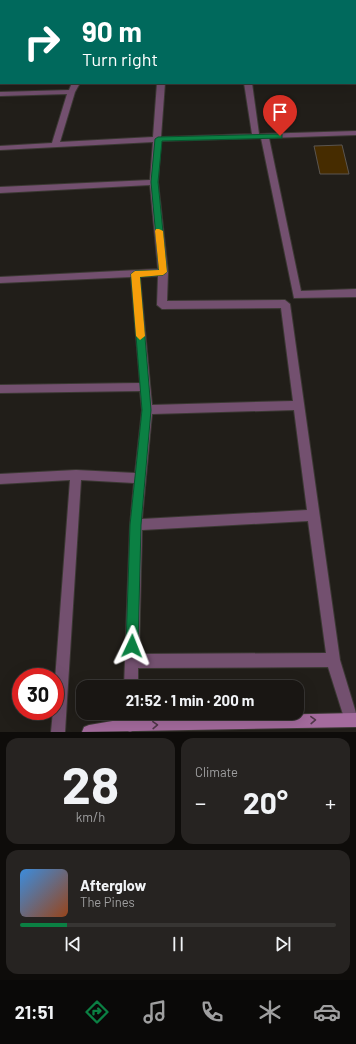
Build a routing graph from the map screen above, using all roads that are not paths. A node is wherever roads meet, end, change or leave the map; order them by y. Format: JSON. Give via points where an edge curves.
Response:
{"nodes":[{"id":1,"x":75,"y":84,"type":"edge"},
{"id":2,"x":161,"y":84,"type":"edge"},
{"id":3,"x":248,"y":84,"type":"edge"},
{"id":4,"x":71,"y":92,"type":"junction"},
{"id":5,"x":0,"y":94,"type":"edge"},
{"id":6,"x":356,"y":134,"type":"edge"},
{"id":7,"x":260,"y":137,"type":"junction"},
{"id":8,"x":158,"y":139,"type":"junction"},
{"id":9,"x":55,"y":146,"type":"junction"},
{"id":10,"x":0,"y":148,"type":"edge"},
{"id":11,"x":154,"y":182,"type":"junction"},
{"id":12,"x":0,"y":190,"type":"edge"},
{"id":13,"x":163,"y":272,"type":"junction"},
{"id":14,"x":135,"y":274,"type":"junction"},
{"id":15,"x":0,"y":280,"type":"edge"},
{"id":16,"x":356,"y":293,"type":"edge"},
{"id":17,"x":145,"y":387,"type":"junction"},
{"id":18,"x":0,"y":389,"type":"edge"},
{"id":19,"x":299,"y":405,"type":"junction"},
{"id":20,"x":147,"y":410,"type":"junction"},
{"id":21,"x":76,"y":475,"type":"junction"},
{"id":22,"x":139,"y":478,"type":"junction"},
{"id":23,"x":0,"y":479,"type":"edge"},
{"id":24,"x":313,"y":515,"type":"junction"},
{"id":25,"x":136,"y":525,"type":"junction"},
{"id":26,"x":333,"y":660,"type":"junction"},
{"id":27,"x":132,"y":661,"type":"junction"},
{"id":28,"x":131,"y":680,"type":"edge"},
{"id":29,"x":304,"y":719,"type":"edge"},
{"id":30,"x":354,"y":719,"type":"edge"},
{"id":31,"x":127,"y":720,"type":"edge"},
{"id":32,"x":58,"y":732,"type":"edge"},
{"id":33,"x":89,"y":732,"type":"edge"}],
"edges":[{"from":1,"to":4,"type":"street"},
{"from":2,"to":8,"type":"street"},
{"from":3,"to":7,"type":"street"},
{"from":4,"to":5,"type":"street"},
{"from":4,"to":9,"type":"street"},
{"from":6,"to":7,"type":"street"},
{"from":7,"to":8,"type":"street"},
{"from":7,"to":16,"type":"street","via":[[297,295]]},
{"from":8,"to":9,"type":"street"},
{"from":8,"to":11,"type":"street"},
{"from":9,"to":10,"type":"street"},
{"from":11,"to":12,"type":"street"},
{"from":11,"to":13,"type":"street"},
{"from":13,"to":14,"type":"street"},
{"from":13,"to":19,"type":"street","via":[[162,305],[285,304]]},
{"from":14,"to":15,"type":"street"},
{"from":14,"to":17,"type":"street"},
{"from":17,"to":18,"type":"street"},
{"from":17,"to":20,"type":"street"},
{"from":19,"to":20,"type":"street"},
{"from":19,"to":24,"type":"street"},
{"from":20,"to":22,"type":"street"},
{"from":21,"to":22,"type":"street"},
{"from":21,"to":23,"type":"street"},
{"from":21,"to":32,"type":"street"},
{"from":22,"to":25,"type":"street"},
{"from":24,"to":25,"type":"street"},
{"from":24,"to":26,"type":"street"},
{"from":25,"to":27,"type":"street"},
{"from":26,"to":27,"type":"street"},
{"from":26,"to":30,"type":"street"},
{"from":27,"to":28,"type":"street"},
{"from":29,"to":30,"type":"main road","one_way":true},
{"from":31,"to":33,"type":"main road"}]}
